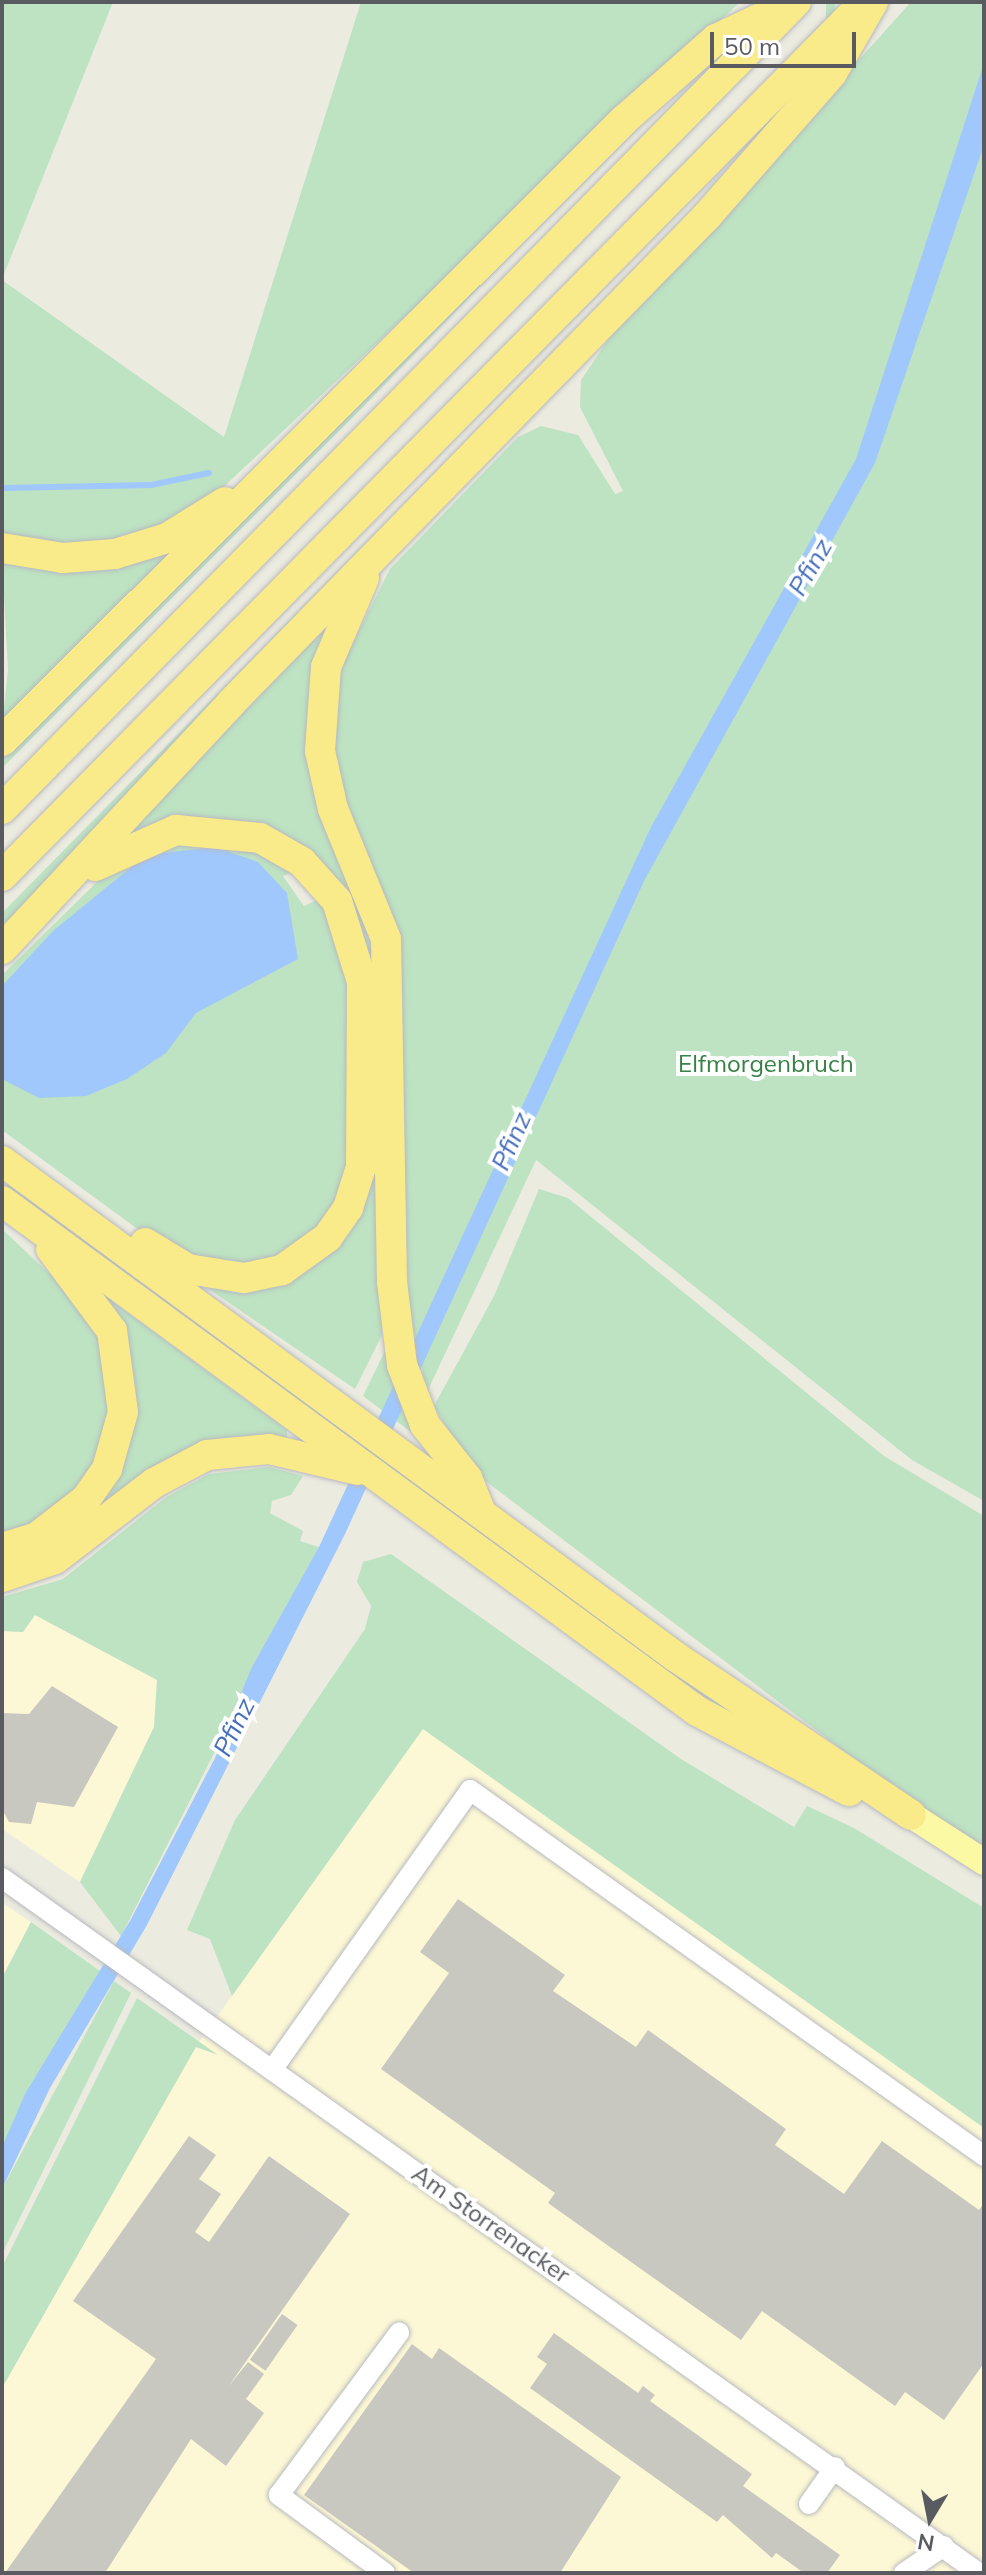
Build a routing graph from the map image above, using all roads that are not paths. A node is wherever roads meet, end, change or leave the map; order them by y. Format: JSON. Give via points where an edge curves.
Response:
{"nodes":[{"id":1,"x":795,"y":2,"type":"edge"},
{"id":2,"x":865,"y":2,"type":"edge"},
{"id":3,"x":873,"y":2,"type":"edge"},
{"id":4,"x":247,"y":501,"type":"junction"},
{"id":5,"x":2,"y":548,"type":"edge"},
{"id":6,"x":377,"y":553,"type":"junction"},
{"id":7,"x":2,"y":741,"type":"edge"},
{"id":8,"x":2,"y":809,"type":"edge"},
{"id":9,"x":2,"y":876,"type":"edge"},
{"id":10,"x":69,"y":881,"type":"junction"},
{"id":11,"x":2,"y":949,"type":"edge"},
{"id":12,"x":2,"y":1161,"type":"edge"},
{"id":13,"x":2,"y":1201,"type":"edge"},
{"id":14,"x":67,"y":1210,"type":"junction"},
{"id":15,"x":34,"y":1225,"type":"junction"},
{"id":16,"x":319,"y":1448,"type":"junction"},
{"id":17,"x":482,"y":1516,"type":"junction"},
{"id":18,"x":2,"y":1548,"type":"edge"},
{"id":19,"x":2,"y":1577,"type":"edge"},
{"id":20,"x":911,"y":1815,"type":"junction"},
{"id":21,"x":984,"y":1862,"type":"edge"},
{"id":22,"x":2,"y":1878,"type":"edge"},
{"id":23,"x":272,"y":2070,"type":"junction"},
{"id":24,"x":984,"y":2156,"type":"edge"},
{"id":25,"x":399,"y":2333,"type":"dead end"},
{"id":26,"x":835,"y":2467,"type":"junction"},
{"id":27,"x":809,"y":2504,"type":"dead end"},
{"id":28,"x":944,"y":2546,"type":"junction"},
{"id":29,"x":385,"y":2573,"type":"edge"},
{"id":30,"x":904,"y":2573,"type":"edge"},
{"id":31,"x":979,"y":2573,"type":"edge"}],
"edges":[{"from":1,"to":4,"type":"highway","via":[[716,39],[624,120]]},
{"from":1,"to":8,"type":"highway"},
{"from":2,"to":9,"type":"highway"},
{"from":3,"to":6,"type":"highway","via":[[832,73],[717,205]]},
{"from":4,"to":5,"type":"highway","via":[[224,502],[167,538],[115,554],[63,558]]},
{"from":4,"to":7,"type":"highway"},
{"from":6,"to":10,"type":"highway"},
{"from":6,"to":17,"type":"highway","via":[[326,667],[318,728],[324,784],[386,939],[392,1282],[402,1365],[432,1435],[467,1478]]},
{"from":10,"to":11,"type":"highway"},
{"from":10,"to":14,"type":"highway","via":[[143,840],[189,828],[247,833],[302,862],[337,901],[359,965],[365,1124],[348,1208],[318,1248],[282,1270],[244,1278],[203,1274],[99,1215]]},
{"from":12,"to":14,"type":"highway"},
{"from":13,"to":15,"type":"highway"},
{"from":14,"to":17,"type":"highway"},
{"from":15,"to":16,"type":"highway"},
{"from":15,"to":18,"type":"highway","via":[[112,1331],[123,1412],[107,1469],[86,1499],[37,1537]]},
{"from":16,"to":19,"type":"highway","via":[[247,1448],[207,1455],[154,1483],[55,1559]]},
{"from":16,"to":20,"type":"highway","via":[[372,1473],[657,1683],[766,1751]]},
{"from":17,"to":20,"type":"highway","via":[[727,1692]]},
{"from":20,"to":21,"type":"main road"},
{"from":22,"to":23,"type":"street","name":"Am Storrenacker"},
{"from":23,"to":24,"type":"street","via":[[470,1790]]},
{"from":23,"to":26,"type":"street","name":"Am Storrenacker"},
{"from":25,"to":29,"type":"street","via":[[279,2495]]},
{"from":26,"to":27,"type":"street"},
{"from":26,"to":28,"type":"street","name":"Am Storrenacker"},
{"from":28,"to":30,"type":"street"},
{"from":28,"to":31,"type":"street","name":"Am Storrenacker"}]}
